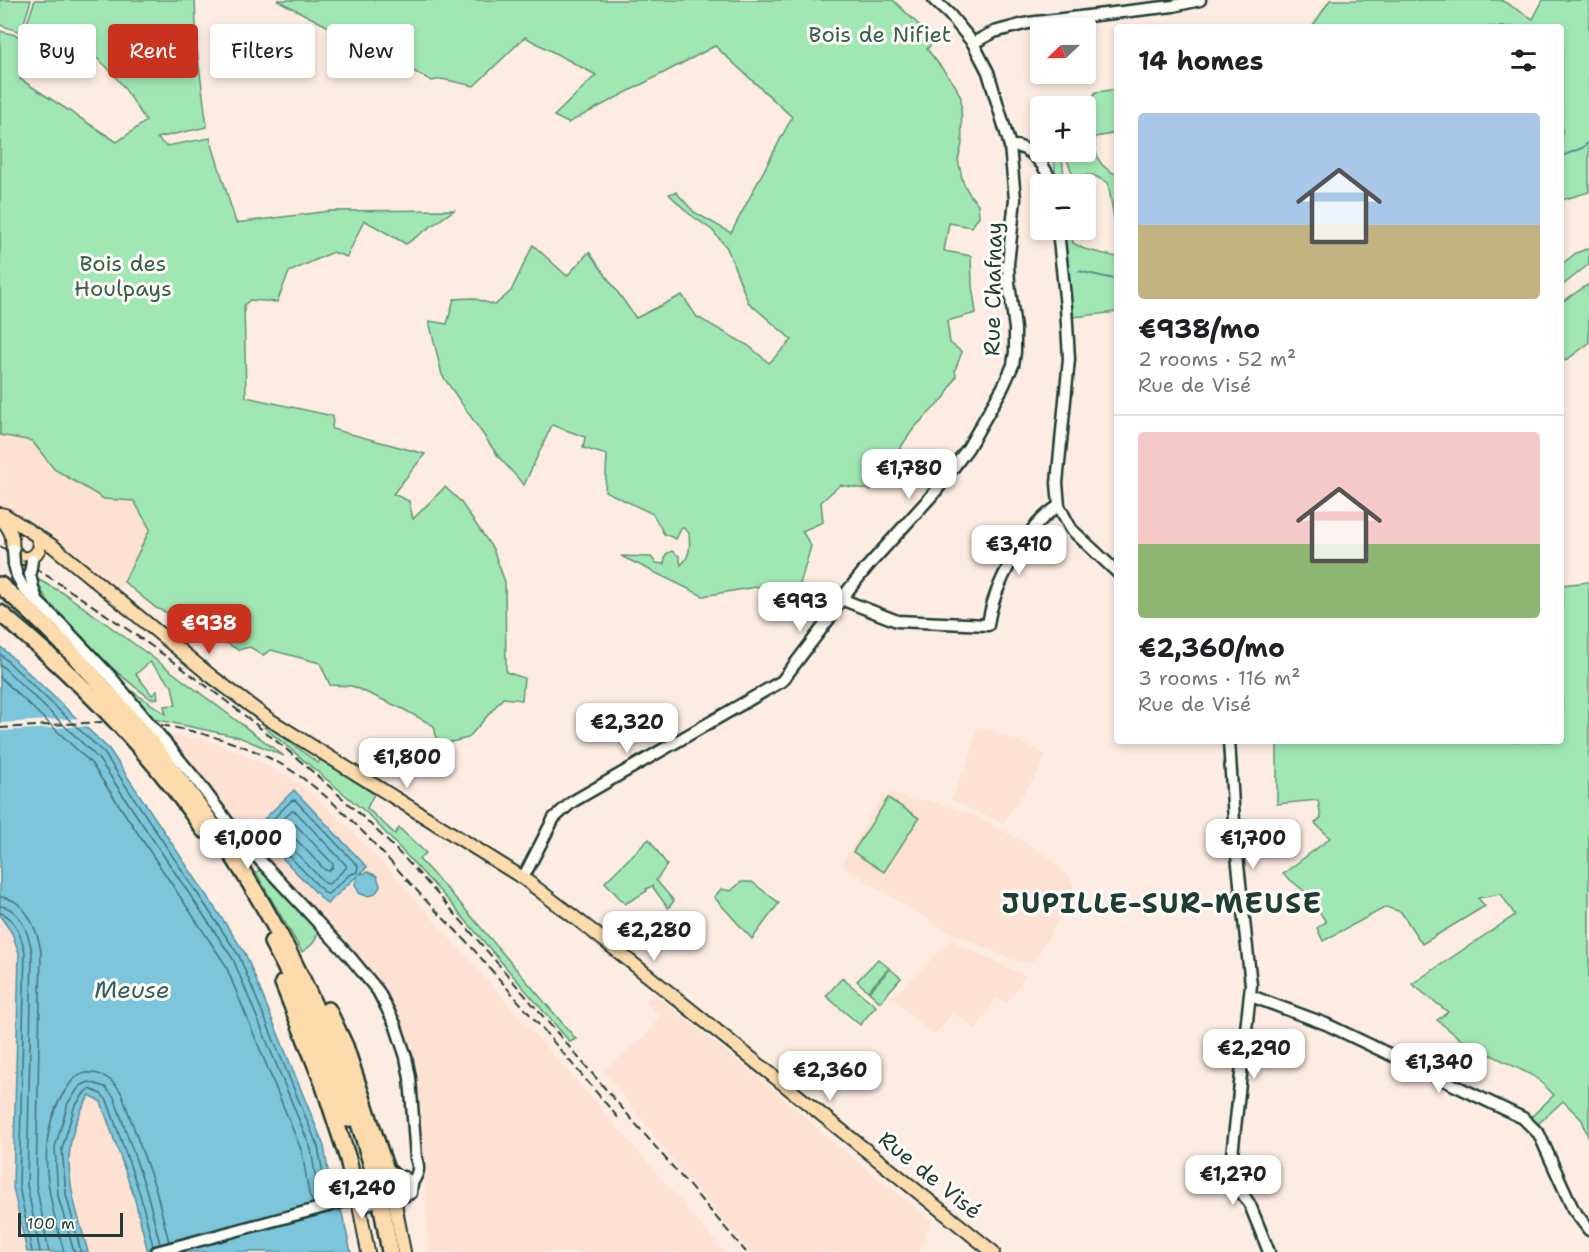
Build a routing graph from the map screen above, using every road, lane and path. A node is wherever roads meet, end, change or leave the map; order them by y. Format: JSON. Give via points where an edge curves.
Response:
{"nodes":[{"id":1,"x":934,"y":0,"type":"edge"},
{"id":2,"x":1200,"y":0,"type":"edge"},
{"id":3,"x":973,"y":43,"type":"junction"},
{"id":4,"x":1010,"y":146,"type":"junction"},
{"id":5,"x":1048,"y":174,"type":"edge"},
{"id":6,"x":1059,"y":240,"type":"edge"},
{"id":7,"x":1059,"y":506,"type":"junction"},
{"id":8,"x":0,"y":516,"type":"edge"},
{"id":9,"x":33,"y":533,"type":"junction"},
{"id":10,"x":13,"y":545,"type":"junction"},
{"id":11,"x":60,"y":554,"type":"junction"},
{"id":12,"x":33,"y":557,"type":"junction"},
{"id":13,"x":1114,"y":569,"type":"edge"},
{"id":14,"x":0,"y":585,"type":"edge"},
{"id":15,"x":841,"y":599,"type":"junction"},
{"id":16,"x":38,"y":600,"type":"junction"},
{"id":17,"x":0,"y":613,"type":"edge"},
{"id":18,"x":1230,"y":744,"type":"edge"},
{"id":19,"x":523,"y":878,"type":"junction"},
{"id":20,"x":272,"y":931,"type":"junction"},
{"id":21,"x":1251,"y":996,"type":"junction"},
{"id":22,"x":401,"y":1185,"type":"junction"},
{"id":23,"x":365,"y":1196,"type":"junction"},
{"id":24,"x":1589,"y":1230,"type":"edge"},
{"id":25,"x":156,"y":1252,"type":"edge"},
{"id":26,"x":368,"y":1252,"type":"edge"},
{"id":27,"x":380,"y":1252,"type":"edge"},
{"id":28,"x":390,"y":1252,"type":"edge"},
{"id":29,"x":404,"y":1252,"type":"edge"},
{"id":30,"x":993,"y":1252,"type":"edge"},
{"id":31,"x":1269,"y":1252,"type":"edge"}],
"edges":[{"from":1,"to":3,"type":"street","name":"Rue Chafnay"},
{"from":2,"to":3,"type":"street","via":[[1028,23],[994,32]]},
{"from":3,"to":4,"type":"street","name":"Rue Chafnay","via":[[988,72]]},
{"from":4,"to":5,"type":"street","via":[[1029,152]]},
{"from":4,"to":15,"type":"street","name":"Rue Chafnay","via":[[1015,199],[1008,264],[1015,329],[1013,365],[961,457]]},
{"from":6,"to":7,"type":"street","via":[[1069,359],[1057,483]]},
{"from":7,"to":13,"type":"street","via":[[1071,529]]},
{"from":7,"to":15,"type":"street","via":[[1046,513],[1008,566],[988,625],[897,621]]},
{"from":8,"to":9,"type":"main road","name":"Rue de Visé","via":[[5,515]]},
{"from":8,"to":10,"type":"main road","name":"Rue de Visé"},
{"from":9,"to":10,"type":"main road","via":[[20,532]]},
{"from":9,"to":11,"type":"main road","name":"Rue de Visé"},
{"from":9,"to":12,"type":"main road","via":[[40,546]]},
{"from":10,"to":12,"type":"main road","name":"Rue de Visé","via":[[20,557]]},
{"from":10,"to":16,"type":"street","bridge":true,"via":[[21,585]]},
{"from":11,"to":12,"type":"main road","name":"Rue de Visé","via":[[45,552]]},
{"from":11,"to":19,"type":"main road","name":"Rue de Visé","via":[[267,718]]},
{"from":12,"to":16,"type":"street","bridge":true,"via":[[30,574]]},
{"from":14,"to":20,"type":"highway","via":[[75,655],[152,744],[219,834]]},
{"from":15,"to":19,"type":"street","name":"Rue Chafnay","via":[[782,681],[572,802],[554,818]]},
{"from":16,"to":22,"type":"street","via":[[111,676],[241,840],[378,992],[395,1024],[410,1078],[418,1169]]},
{"from":17,"to":20,"type":"highway","via":[[78,682],[157,768]]},
{"from":18,"to":21,"type":"street"},
{"from":19,"to":30,"type":"main road","name":"Rue de Visé"},
{"from":20,"to":22,"type":"highway","via":[[290,940],[338,1031],[384,1165]]},
{"from":20,"to":23,"type":"highway","via":[[272,957]]},
{"from":20,"to":23,"type":"highway","via":[[314,1002],[342,1069]]},
{"from":21,"to":24,"type":"street","via":[[1326,1024],[1523,1118],[1539,1134],[1573,1209]]},
{"from":21,"to":31,"type":"street","via":[[1230,1154],[1235,1182],[1250,1205]]},
{"from":22,"to":23,"type":"street"},
{"from":22,"to":29,"type":"main road","via":[[395,1204]]},
{"from":23,"to":25,"type":"street"},
{"from":23,"to":26,"type":"main road"},
{"from":23,"to":27,"type":"highway"},
{"from":23,"to":28,"type":"highway"}]}
